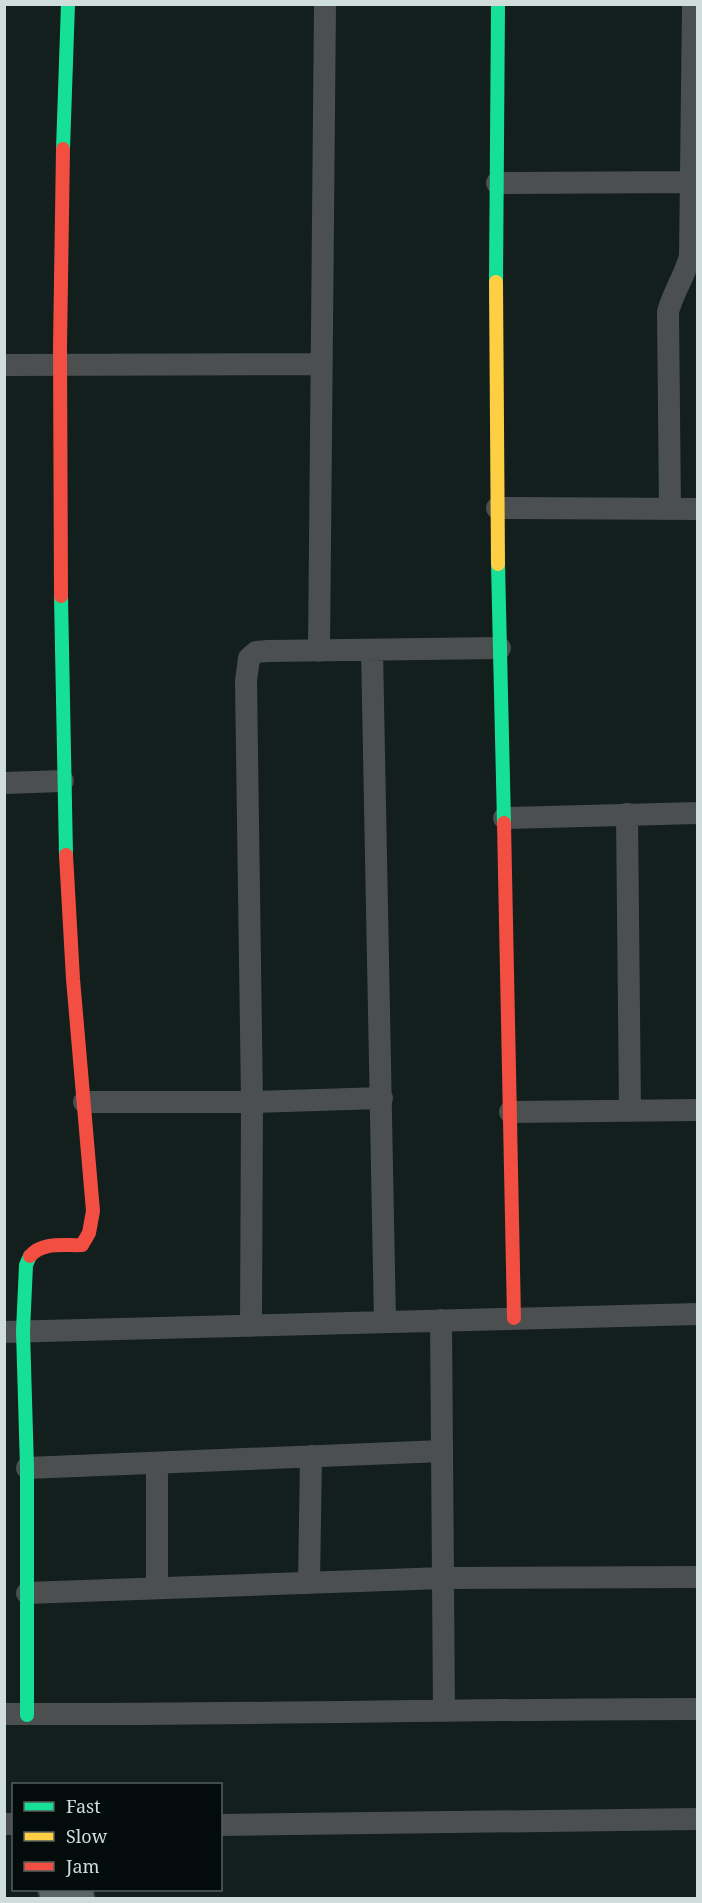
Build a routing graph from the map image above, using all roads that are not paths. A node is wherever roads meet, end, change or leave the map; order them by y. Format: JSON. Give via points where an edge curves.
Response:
{"nodes":[{"id":1,"x":68,"y":4,"type":"edge"},
{"id":2,"x":325,"y":4,"type":"edge"},
{"id":3,"x":498,"y":4,"type":"edge"},
{"id":4,"x":693,"y":4,"type":"edge"},
{"id":5,"x":691,"y":182,"type":"junction"},
{"id":6,"x":497,"y":183,"type":"junction"},
{"id":7,"x":692,"y":268,"type":"edge"},
{"id":8,"x":61,"y":364,"type":"junction"},
{"id":9,"x":320,"y":364,"type":"junction"},
{"id":10,"x":4,"y":365,"type":"edge"},
{"id":11,"x":497,"y":508,"type":"junction"},
{"id":12,"x":670,"y":509,"type":"junction"},
{"id":13,"x":698,"y":509,"type":"edge"},
{"id":14,"x":500,"y":648,"type":"junction"},
{"id":15,"x":372,"y":650,"type":"junction"},
{"id":16,"x":319,"y":651,"type":"junction"},
{"id":17,"x":63,"y":781,"type":"junction"},
{"id":18,"x":4,"y":783,"type":"edge"},
{"id":19,"x":698,"y":813,"type":"edge"},
{"id":20,"x":627,"y":814,"type":"junction"},
{"id":21,"x":504,"y":818,"type":"junction"},
{"id":22,"x":382,"y":1098,"type":"junction"},
{"id":23,"x":84,"y":1102,"type":"junction"},
{"id":24,"x":252,"y":1102,"type":"junction"},
{"id":25,"x":698,"y":1110,"type":"edge"},
{"id":26,"x":630,"y":1111,"type":"junction"},
{"id":27,"x":510,"y":1112,"type":"junction"},
{"id":28,"x":698,"y":1314,"type":"edge"},
{"id":29,"x":514,"y":1318,"type":"junction"},
{"id":30,"x":441,"y":1320,"type":"junction"},
{"id":31,"x":386,"y":1322,"type":"junction"},
{"id":32,"x":251,"y":1326,"type":"junction"},
{"id":33,"x":14,"y":1331,"type":"edge"},
{"id":34,"x":442,"y":1451,"type":"junction"},
{"id":35,"x":311,"y":1456,"type":"junction"},
{"id":36,"x":157,"y":1463,"type":"junction"},
{"id":37,"x":27,"y":1468,"type":"junction"},
{"id":38,"x":698,"y":1577,"type":"edge"},
{"id":39,"x":443,"y":1578,"type":"junction"},
{"id":40,"x":309,"y":1583,"type":"junction"},
{"id":41,"x":157,"y":1588,"type":"junction"},
{"id":42,"x":27,"y":1593,"type":"junction"},
{"id":43,"x":698,"y":1709,"type":"edge"},
{"id":44,"x":444,"y":1710,"type":"junction"},
{"id":45,"x":16,"y":1714,"type":"edge"},
{"id":46,"x":698,"y":1820,"type":"edge"},
{"id":47,"x":222,"y":1825,"type":"edge"}],
"edges":[{"from":1,"to":8,"type":"street","via":[[62,138]]},
{"from":2,"to":9,"type":"street"},
{"from":3,"to":6,"type":"street"},
{"from":4,"to":5,"type":"street"},
{"from":5,"to":6,"type":"street"},
{"from":5,"to":7,"type":"street"},
{"from":6,"to":11,"type":"street"},
{"from":7,"to":12,"type":"street","via":[[668,312]]},
{"from":8,"to":9,"type":"street"},
{"from":8,"to":10,"type":"street"},
{"from":8,"to":17,"type":"street"},
{"from":9,"to":16,"type":"street"},
{"from":11,"to":12,"type":"street"},
{"from":11,"to":14,"type":"street"},
{"from":12,"to":13,"type":"street"},
{"from":14,"to":15,"type":"street"},
{"from":14,"to":21,"type":"street"},
{"from":15,"to":16,"type":"street"},
{"from":15,"to":22,"type":"street"},
{"from":16,"to":24,"type":"street","via":[[256,652],[248,664]]},
{"from":17,"to":18,"type":"street"},
{"from":17,"to":23,"type":"street","via":[[68,905]]},
{"from":19,"to":20,"type":"street"},
{"from":20,"to":21,"type":"street"},
{"from":20,"to":26,"type":"street"},
{"from":21,"to":27,"type":"street"},
{"from":22,"to":24,"type":"street"},
{"from":22,"to":31,"type":"street"},
{"from":23,"to":24,"type":"street"},
{"from":23,"to":33,"type":"street","via":[[93,1211],[90,1230],[82,1245],[44,1247],[28,1256]]},
{"from":24,"to":32,"type":"street"},
{"from":25,"to":26,"type":"street"},
{"from":26,"to":27,"type":"street"},
{"from":27,"to":29,"type":"street"},
{"from":28,"to":29,"type":"street"},
{"from":29,"to":30,"type":"street"},
{"from":30,"to":31,"type":"street"},
{"from":30,"to":34,"type":"street"},
{"from":31,"to":32,"type":"street"},
{"from":32,"to":33,"type":"street"},
{"from":33,"to":37,"type":"street"},
{"from":34,"to":35,"type":"street"},
{"from":34,"to":39,"type":"street"},
{"from":35,"to":36,"type":"street"},
{"from":35,"to":40,"type":"street"},
{"from":36,"to":37,"type":"street"},
{"from":36,"to":41,"type":"street"},
{"from":37,"to":42,"type":"street"},
{"from":38,"to":39,"type":"street"},
{"from":39,"to":40,"type":"street"},
{"from":39,"to":44,"type":"street"},
{"from":40,"to":41,"type":"street"},
{"from":41,"to":42,"type":"street"},
{"from":42,"to":45,"type":"street"},
{"from":43,"to":44,"type":"street"},
{"from":44,"to":45,"type":"street"},
{"from":46,"to":47,"type":"street"}]}
